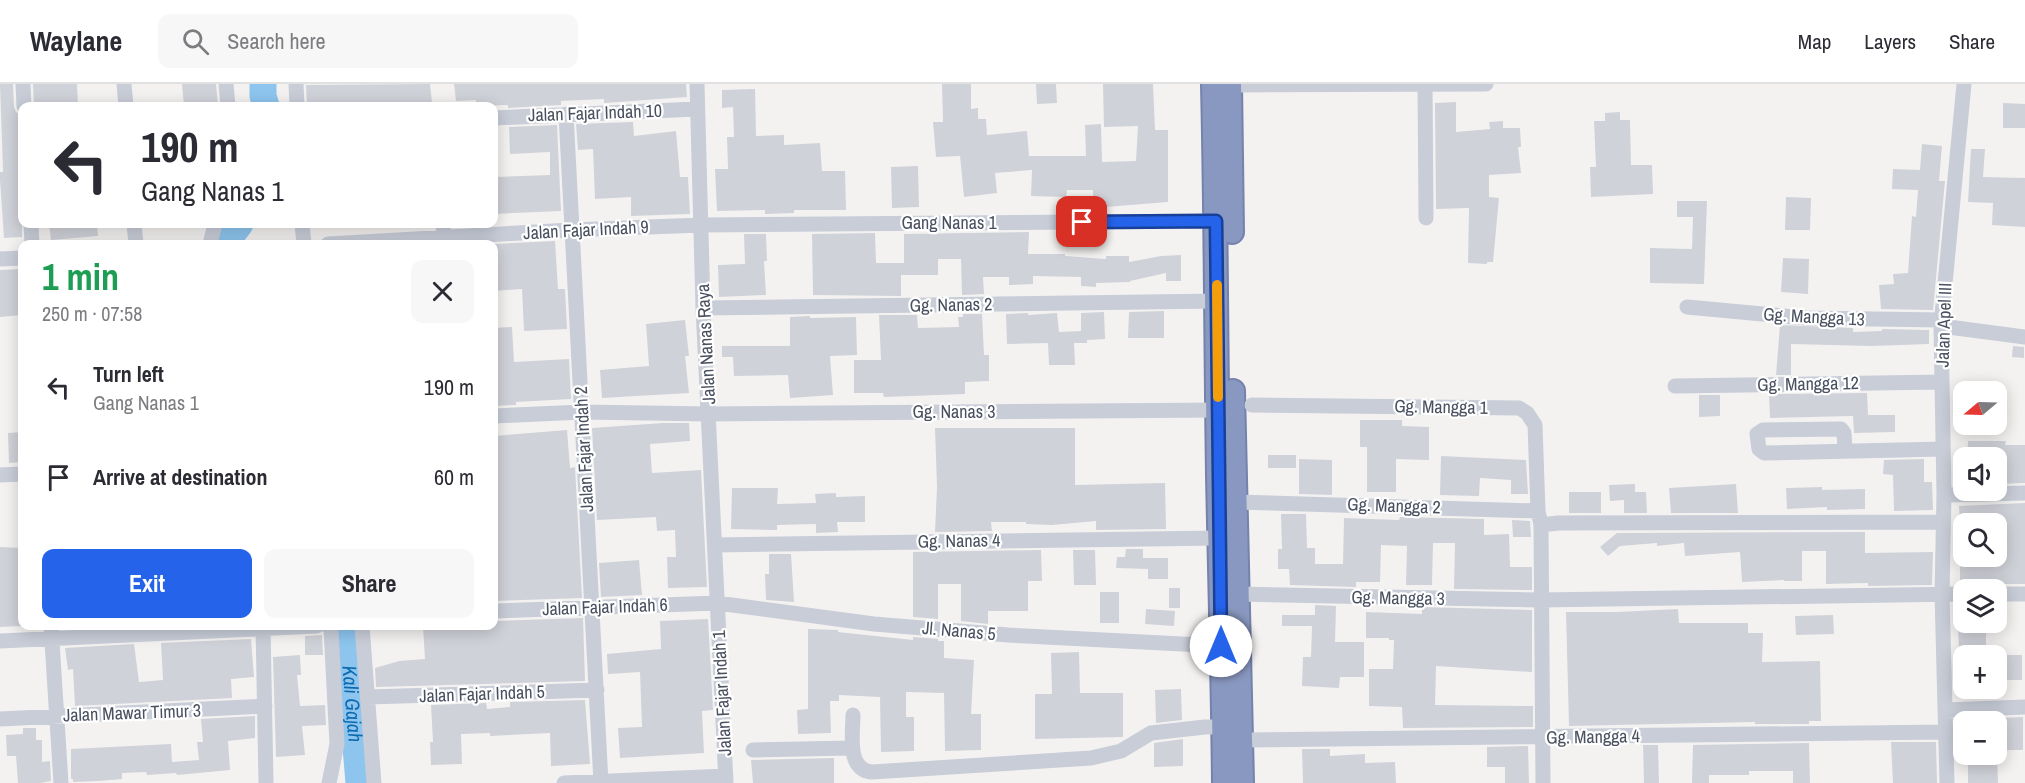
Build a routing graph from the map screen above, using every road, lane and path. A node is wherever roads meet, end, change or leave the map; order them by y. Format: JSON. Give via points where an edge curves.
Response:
{"nodes":[{"id":1,"x":23,"y":84,"type":"edge"},
{"id":2,"x":124,"y":84,"type":"edge"},
{"id":3,"x":226,"y":84,"type":"edge"},
{"id":4,"x":296,"y":84,"type":"edge"},
{"id":5,"x":697,"y":84,"type":"edge"},
{"id":6,"x":1213,"y":84,"type":"edge"},
{"id":7,"x":1230,"y":84,"type":"edge"},
{"id":8,"x":1486,"y":84,"type":"edge"},
{"id":9,"x":1964,"y":84,"type":"edge"},
{"id":10,"x":1425,"y":85,"type":"edge"},
{"id":11,"x":24,"y":102,"type":"edge"},
{"id":12,"x":126,"y":102,"type":"edge"},
{"id":13,"x":228,"y":102,"type":"edge"},
{"id":14,"x":297,"y":102,"type":"edge"},
{"id":15,"x":698,"y":109,"type":"junction"},
{"id":16,"x":567,"y":114,"type":"junction"},
{"id":17,"x":498,"y":118,"type":"edge"},
{"id":18,"x":1426,"y":218,"type":"dead end"},
{"id":19,"x":1207,"y":221,"type":"junction"},
{"id":20,"x":701,"y":225,"type":"junction"},
{"id":21,"x":571,"y":230,"type":"junction"},
{"id":22,"x":443,"y":235,"type":"edge"},
{"id":23,"x":379,"y":240,"type":"edge"},
{"id":24,"x":18,"y":258,"type":"edge"},
{"id":25,"x":0,"y":259,"type":"edge"},
{"id":26,"x":1208,"y":301,"type":"junction"},
{"id":27,"x":1687,"y":307,"type":"dead end"},
{"id":28,"x":703,"y":308,"type":"junction"},
{"id":29,"x":1941,"y":323,"type":"junction"},
{"id":30,"x":2025,"y":337,"type":"edge"},
{"id":31,"x":1942,"y":382,"type":"junction"},
{"id":32,"x":1675,"y":386,"type":"dead end"},
{"id":33,"x":1252,"y":405,"type":"dead end"},
{"id":34,"x":1209,"y":410,"type":"junction"},
{"id":35,"x":583,"y":412,"type":"junction"},
{"id":36,"x":709,"y":414,"type":"junction"},
{"id":37,"x":498,"y":416,"type":"edge"},
{"id":38,"x":1943,"y":449,"type":"junction"},
{"id":39,"x":1845,"y":450,"type":"junction"},
{"id":40,"x":18,"y":474,"type":"edge"},
{"id":41,"x":0,"y":475,"type":"edge"},
{"id":42,"x":2025,"y":493,"type":"edge"},
{"id":43,"x":1948,"y":495,"type":"dead end"},
{"id":44,"x":1235,"y":502,"type":"junction"},
{"id":45,"x":1539,"y":518,"type":"junction"},
{"id":46,"x":1943,"y":522,"type":"junction"},
{"id":47,"x":1211,"y":538,"type":"junction"},
{"id":48,"x":715,"y":546,"type":"junction"},
{"id":49,"x":1247,"y":594,"type":"junction"},
{"id":50,"x":1942,"y":594,"type":"junction"},
{"id":51,"x":1953,"y":594,"type":"edge"},
{"id":52,"x":2007,"y":594,"type":"edge"},
{"id":53,"x":2025,"y":594,"type":"edge"},
{"id":54,"x":1540,"y":600,"type":"junction"},
{"id":55,"x":717,"y":603,"type":"junction"},
{"id":56,"x":592,"y":608,"type":"junction"},
{"id":57,"x":498,"y":611,"type":"edge"},
{"id":58,"x":156,"y":630,"type":"edge"},
{"id":59,"x":263,"y":630,"type":"edge"},
{"id":60,"x":332,"y":630,"type":"edge"},
{"id":61,"x":362,"y":630,"type":"edge"},
{"id":62,"x":51,"y":633,"type":"edge"},
{"id":63,"x":0,"y":641,"type":"edge"},
{"id":64,"x":1211,"y":645,"type":"junction"},
{"id":65,"x":597,"y":690,"type":"junction"},
{"id":66,"x":368,"y":697,"type":"junction"},
{"id":67,"x":264,"y":706,"type":"junction"},
{"id":68,"x":2025,"y":707,"type":"edge"},
{"id":69,"x":1945,"y":711,"type":"junction"},
{"id":70,"x":853,"y":715,"type":"dead end"},
{"id":71,"x":56,"y":716,"type":"junction"},
{"id":72,"x":0,"y":719,"type":"edge"},
{"id":73,"x":1236,"y":732,"type":"junction"},
{"id":74,"x":1945,"y":732,"type":"junction"},
{"id":75,"x":1542,"y":737,"type":"junction"},
{"id":76,"x":852,"y":748,"type":"junction"},
{"id":77,"x":753,"y":750,"type":"dead end"},
{"id":78,"x":726,"y":780,"type":"edge"},
{"id":79,"x":601,"y":782,"type":"edge"},
{"id":80,"x":61,"y":783,"type":"edge"},
{"id":81,"x":266,"y":783,"type":"edge"},
{"id":82,"x":328,"y":783,"type":"edge"},
{"id":83,"x":374,"y":783,"type":"edge"},
{"id":84,"x":564,"y":783,"type":"edge"},
{"id":85,"x":1224,"y":783,"type":"edge"},
{"id":86,"x":1242,"y":783,"type":"edge"},
{"id":87,"x":1543,"y":783,"type":"edge"},
{"id":88,"x":1947,"y":783,"type":"edge"}],
"edges":[{"from":1,"to":11,"type":"street"},
{"from":2,"to":12,"type":"street"},
{"from":3,"to":13,"type":"street"},
{"from":4,"to":14,"type":"street"},
{"from":5,"to":15,"type":"street","name":"Jalan Nanas Raya"},
{"from":6,"to":19,"type":"highway"},
{"from":7,"to":10,"type":"street"},
{"from":7,"to":44,"type":"highway"},
{"from":8,"to":10,"type":"street"},
{"from":9,"to":29,"type":"street","name":"Jalan Apel III"},
{"from":10,"to":18,"type":"street"},
{"from":15,"to":16,"type":"street","name":"Jalan Fajar Indah 10"},
{"from":15,"to":20,"type":"street","name":"Jalan Nanas Raya"},
{"from":16,"to":17,"type":"street","name":"Jalan Fajar Indah 10"},
{"from":16,"to":21,"type":"street","name":"Jalan Fajar Indah 2"},
{"from":19,"to":20,"type":"street","name":"Gang Nanas 1"},
{"from":19,"to":26,"type":"highway"},
{"from":20,"to":21,"type":"street","name":"Jalan Fajar Indah 9"},
{"from":20,"to":28,"type":"street","name":"Jalan Nanas Raya"},
{"from":21,"to":22,"type":"street","name":"Jalan Fajar Indah 9"},
{"from":21,"to":35,"type":"street","name":"Jalan Fajar Indah 2"},
{"from":22,"to":23,"type":"street","name":"Jalan Fajar Indah 9"},
{"from":24,"to":25,"type":"street"},
{"from":26,"to":28,"type":"street","name":"Gg. Nanas 2"},
{"from":26,"to":34,"type":"highway"},
{"from":27,"to":29,"type":"street","name":"Gg. Mangga 13","via":[[1806,318]]},
{"from":28,"to":36,"type":"street","name":"Jalan Nanas Raya"},
{"from":29,"to":30,"type":"street","name":"Gg. Mangga 13"},
{"from":29,"to":31,"type":"street","name":"Jalan Apel III"},
{"from":31,"to":32,"type":"street","name":"Gg. Mangga 12"},
{"from":31,"to":38,"type":"street","name":"Jalan Apel III"},
{"from":33,"to":45,"type":"street","name":"Gg. Mangga 1","via":[[1519,408],[1535,425]]},
{"from":34,"to":36,"type":"street","name":"Gg. Nanas 3"},
{"from":34,"to":47,"type":"highway"},
{"from":35,"to":36,"type":"street","name":"Gg. Nanas 3"},
{"from":35,"to":37,"type":"street","name":"Gg. Nanas 3"},
{"from":35,"to":56,"type":"street","name":"Jalan Fajar Indah 2"},
{"from":36,"to":48,"type":"street","name":"Jalan Nanas Raya"},
{"from":38,"to":39,"type":"street"},
{"from":38,"to":46,"type":"street","name":"Jalan Apel III"},
{"from":39,"to":39,"type":"street","via":[[1764,453],[1759,449],[1757,434],[1763,430],[1841,429]]},
{"from":40,"to":41,"type":"street"},
{"from":42,"to":43,"type":"street"},
{"from":44,"to":45,"type":"street","name":"Gg. Mangga 2"},
{"from":44,"to":49,"type":"highway"},
{"from":45,"to":46,"type":"street","name":"Gg. Mangga 2","via":[[1558,523]]},
{"from":45,"to":54,"type":"street","name":"Gg. Mangga 1"},
{"from":46,"to":50,"type":"street","name":"Jalan Apel III"},
{"from":47,"to":48,"type":"street","name":"Gg. Nanas 4"},
{"from":47,"to":64,"type":"highway"},
{"from":48,"to":55,"type":"street","name":"Jalan Nanas Raya"},
{"from":49,"to":54,"type":"street","name":"Gg. Mangga 3"},
{"from":49,"to":73,"type":"highway"},
{"from":50,"to":51,"type":"street","name":"Gg. Mangga 3"},
{"from":50,"to":54,"type":"street","name":"Gg. Mangga 3"},
{"from":50,"to":69,"type":"street","name":"Jalan Apel III"},
{"from":52,"to":53,"type":"street"},
{"from":54,"to":75,"type":"street","name":"Gg. Mangga 1"},
{"from":55,"to":56,"type":"street","name":"Jalan Fajar Indah 6"},
{"from":55,"to":64,"type":"street","name":"Jl. Nanas 5","via":[[897,626]]},
{"from":55,"to":78,"type":"street","name":"Jalan Fajar Indah 1"},
{"from":56,"to":57,"type":"street","name":"Jalan Fajar Indah 6"},
{"from":56,"to":65,"type":"street","name":"Jalan Fajar Indah 2"},
{"from":58,"to":62,"type":"street"},
{"from":59,"to":67,"type":"street"},
{"from":60,"to":82,"type":"street","via":[[337,744]]},
{"from":61,"to":66,"type":"street"},
{"from":62,"to":63,"type":"street"},
{"from":62,"to":71,"type":"street"},
{"from":64,"to":73,"type":"highway"},
{"from":65,"to":66,"type":"street","name":"Jalan Fajar Indah 5"},
{"from":65,"to":79,"type":"street","name":"Jalan Fajar Indah 2"},
{"from":66,"to":83,"type":"street"},
{"from":67,"to":71,"type":"street","name":"Jalan Mawar Timur 3"},
{"from":67,"to":81,"type":"street"},
{"from":68,"to":69,"type":"street"},
{"from":69,"to":74,"type":"street","name":"Jalan Apel III"},
{"from":70,"to":76,"type":"street"},
{"from":71,"to":72,"type":"street","name":"Jalan Mawar Timur 3"},
{"from":71,"to":80,"type":"street"},
{"from":73,"to":75,"type":"street","name":"Gg. Mangga 4"},
{"from":73,"to":76,"type":"street","name":"Gg. Mangga 4","via":[[1151,732],[1121,751],[1091,758],[872,772],[858,766]]},
{"from":73,"to":85,"type":"highway"},
{"from":73,"to":86,"type":"highway"},
{"from":74,"to":75,"type":"street","name":"Gg. Mangga 4"},
{"from":74,"to":88,"type":"street","name":"Jalan Apel III"},
{"from":75,"to":87,"type":"street","name":"Gg. Mangga 1"},
{"from":76,"to":77,"type":"street"},
{"from":78,"to":79,"type":"street"},
{"from":79,"to":84,"type":"street"}]}
